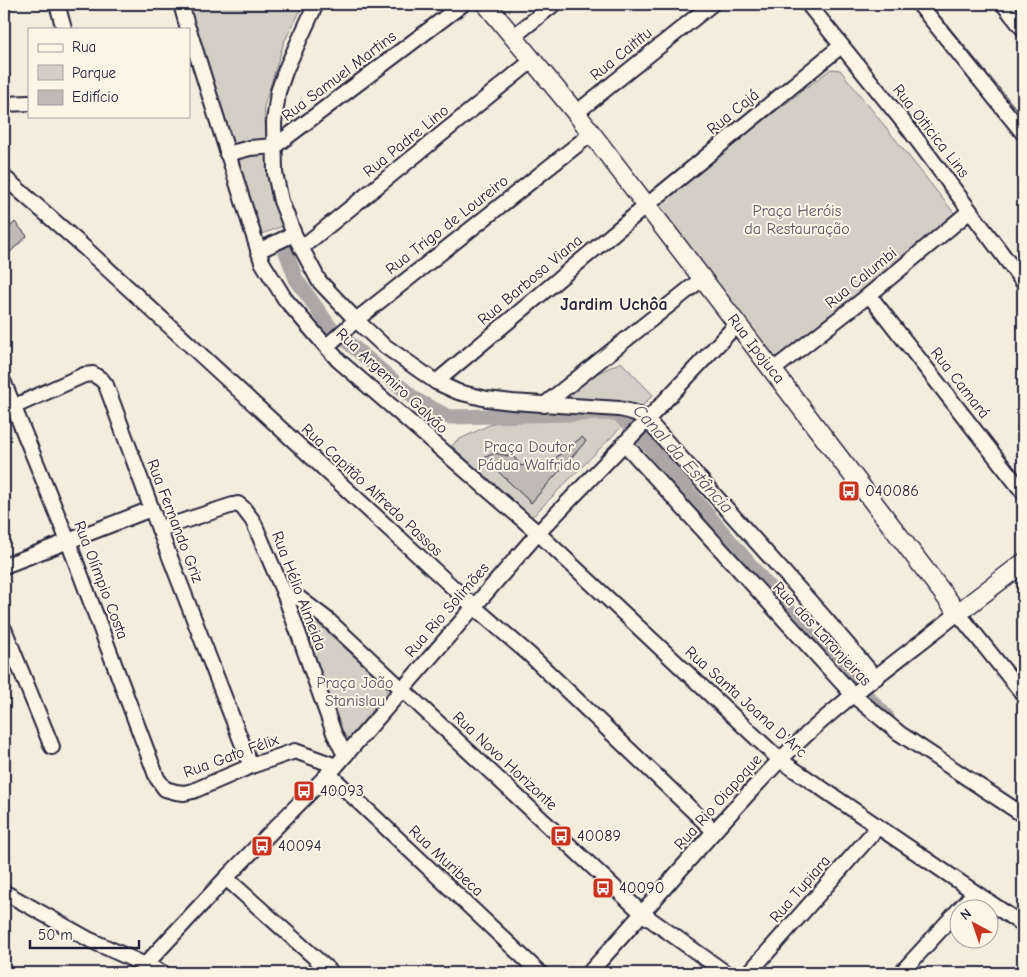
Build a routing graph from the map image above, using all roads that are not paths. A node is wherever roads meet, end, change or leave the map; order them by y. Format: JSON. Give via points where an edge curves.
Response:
{"nodes":[{"id":1,"x":57,"y":4,"type":"edge"},
{"id":2,"x":181,"y":4,"type":"edge"},
{"id":3,"x":316,"y":4,"type":"edge"},
{"id":4,"x":463,"y":4,"type":"edge"},
{"id":5,"x":486,"y":4,"type":"edge"},
{"id":6,"x":554,"y":4,"type":"edge"},
{"id":7,"x":712,"y":4,"type":"edge"},
{"id":8,"x":808,"y":4,"type":"edge"},
{"id":9,"x":919,"y":4,"type":"edge"},
{"id":10,"x":1003,"y":4,"type":"edge"},
{"id":11,"x":64,"y":28,"type":"edge"},
{"id":12,"x":187,"y":28,"type":"edge"},
{"id":13,"x":1023,"y":29,"type":"edge"},
{"id":14,"x":514,"y":36,"type":"junction"},
{"id":15,"x":190,"y":42,"type":"edge"},
{"id":16,"x":841,"y":46,"type":"junction"},
{"id":17,"x":533,"y":60,"type":"junction"},
{"id":18,"x":194,"y":65,"type":"edge"},
{"id":19,"x":28,"y":103,"type":"edge"},
{"id":20,"x":4,"y":104,"type":"edge"},
{"id":21,"x":576,"y":113,"type":"junction"},
{"id":22,"x":1023,"y":133,"type":"edge"},
{"id":23,"x":591,"y":134,"type":"junction"},
{"id":24,"x":275,"y":146,"type":"junction"},
{"id":25,"x":227,"y":154,"type":"junction"},
{"id":26,"x":4,"y":177,"type":"edge"},
{"id":27,"x":646,"y":206,"type":"junction"},
{"id":28,"x":970,"y":210,"type":"junction"},
{"id":29,"x":294,"y":234,"type":"junction"},
{"id":30,"x":301,"y":248,"type":"junction"},
{"id":31,"x":258,"y":251,"type":"junction"},
{"id":32,"x":703,"y":278,"type":"junction"},
{"id":33,"x":1023,"y":282,"type":"edge"},
{"id":34,"x":869,"y":295,"type":"junction"},
{"id":35,"x":355,"y":321,"type":"junction"},
{"id":36,"x":737,"y":324,"type":"junction"},
{"id":37,"x":328,"y":345,"type":"junction"},
{"id":38,"x":772,"y":370,"type":"junction"},
{"id":39,"x":4,"y":382,"type":"edge"},
{"id":40,"x":436,"y":382,"type":"junction"},
{"id":41,"x":544,"y":405,"type":"junction"},
{"id":42,"x":13,"y":407,"type":"junction"},
{"id":43,"x":645,"y":422,"type":"junction"},
{"id":44,"x":626,"y":441,"type":"junction"},
{"id":45,"x":1023,"y":492,"type":"edge"},
{"id":46,"x":151,"y":509,"type":"junction"},
{"id":47,"x":159,"y":529,"type":"junction"},
{"id":48,"x":538,"y":533,"type":"junction"},
{"id":49,"x":68,"y":541,"type":"junction"},
{"id":50,"x":1023,"y":563,"type":"edge"},
{"id":51,"x":4,"y":566,"type":"edge"},
{"id":52,"x":284,"y":593,"type":"junction"},
{"id":53,"x":473,"y":606,"type":"junction"},
{"id":54,"x":958,"y":613,"type":"junction"},
{"id":55,"x":4,"y":629,"type":"edge"},
{"id":56,"x":874,"y":679,"type":"junction"},
{"id":57,"x":401,"y":689,"type":"junction"},
{"id":58,"x":1023,"y":694,"type":"edge"},
{"id":59,"x":854,"y":695,"type":"junction"},
{"id":60,"x":52,"y":746,"type":"dead end"},
{"id":61,"x":345,"y":755,"type":"junction"},
{"id":62,"x":780,"y":760,"type":"junction"},
{"id":63,"x":251,"y":766,"type":"junction"},
{"id":64,"x":332,"y":770,"type":"junction"},
{"id":65,"x":166,"y":789,"type":"joint"},
{"id":66,"x":1023,"y":816,"type":"edge"},
{"id":67,"x":878,"y":827,"type":"junction"},
{"id":68,"x":714,"y":831,"type":"junction"},
{"id":69,"x":226,"y":878,"type":"junction"},
{"id":70,"x":4,"y":892,"type":"edge"},
{"id":71,"x":974,"y":892,"type":"junction"},
{"id":72,"x":643,"y":914,"type":"junction"},
{"id":73,"x":1023,"y":925,"type":"edge"},
{"id":74,"x":146,"y":964,"type":"junction"},
{"id":75,"x":163,"y":973,"type":"edge"},
{"id":76,"x":332,"y":973,"type":"edge"},
{"id":77,"x":540,"y":973,"type":"edge"},
{"id":78,"x":589,"y":973,"type":"edge"},
{"id":79,"x":726,"y":973,"type":"edge"},
{"id":80,"x":749,"y":973,"type":"edge"},
{"id":81,"x":901,"y":973,"type":"edge"}],
"edges":[{"from":1,"to":11,"type":"street"},
{"from":2,"to":12,"type":"street","name":"Rua Argemiro Galvão"},
{"from":3,"to":24,"type":"street","name":"Rua Argemiro Galvão","via":[[278,92]]},
{"from":4,"to":24,"type":"street","name":"Rua Samuel Martins"},
{"from":5,"to":14,"type":"main road","name":"Rua Ipojuca"},
{"from":6,"to":14,"type":"street"},
{"from":7,"to":21,"type":"street","name":"Rua Caititu"},
{"from":8,"to":16,"type":"street","name":"Rua Oiticica Lins"},
{"from":9,"to":22,"type":"street"},
{"from":10,"to":13,"type":"street"},
{"from":14,"to":17,"type":"main road","name":"Rua Ipojuca"},
{"from":15,"to":18,"type":"street","name":"Rua Argemiro Galvão"},
{"from":16,"to":27,"type":"street","name":"Rua Cajá"},
{"from":16,"to":28,"type":"street","name":"Rua Oiticica Lins"},
{"from":17,"to":21,"type":"main road","name":"Rua Ipojuca"},
{"from":17,"to":30,"type":"street","name":"Rua Padre Lino"},
{"from":18,"to":25,"type":"street","name":"Rua Argemiro Galvão"},
{"from":19,"to":20,"type":"street"},
{"from":21,"to":23,"type":"main road","name":"Rua Ipojuca"},
{"from":23,"to":27,"type":"main road","name":"Rua Ipojuca"},
{"from":23,"to":35,"type":"street","name":"Rua Trigo de Loureiro"},
{"from":24,"to":25,"type":"street"},
{"from":24,"to":29,"type":"street","name":"Rua Argemiro Galvão","via":[[275,173],[281,201]]},
{"from":25,"to":31,"type":"street","name":"Rua Argemiro Galvão"},
{"from":26,"to":53,"type":"street","name":"Rua Capitão Alfredo Passos"},
{"from":27,"to":32,"type":"main road","name":"Rua Ipojuca"},
{"from":27,"to":40,"type":"street","name":"Rua Barbosa Viana"},
{"from":28,"to":33,"type":"street","name":"Rua Oiticica Lins"},
{"from":28,"to":34,"type":"street","name":"Rua Calumbi"},
{"from":29,"to":30,"type":"street","name":"Rua Argemiro Galvão"},
{"from":29,"to":31,"type":"street"},
{"from":30,"to":35,"type":"street","name":"Rua Argemiro Galvão","via":[[319,281]]},
{"from":31,"to":37,"type":"street","name":"Rua Argemiro Galvão","via":[[285,299]]},
{"from":32,"to":36,"type":"main road","name":"Rua Ipojuca"},
{"from":32,"to":41,"type":"street"},
{"from":34,"to":38,"type":"street","name":"Rua Calumbi"},
{"from":34,"to":45,"type":"street","name":"Rua Camará"},
{"from":35,"to":37,"type":"street","name":"Rua Trigo de Loureiro"},
{"from":35,"to":40,"type":"street","name":"Rua Argemiro Galvão"},
{"from":36,"to":38,"type":"main road","name":"Rua Ipojuca"},
{"from":36,"to":43,"type":"street","name":"Rua Rio Solimões"},
{"from":37,"to":48,"type":"street","name":"Rua Argemiro Galvão","via":[[338,360]]},
{"from":38,"to":54,"type":"main road","name":"Rua Ipojuca"},
{"from":39,"to":42,"type":"street","name":"Rua Olímpio Costa"},
{"from":40,"to":41,"type":"street","name":"Rua Argemiro Galvão","via":[[458,392],[487,399]]},
{"from":41,"to":43,"type":"street","name":"Rua Argemiro Galvão","via":[[631,411]]},
{"from":42,"to":46,"type":"street","name":"Rua Fernando Griz","via":[[84,375],[96,375],[106,385]]},
{"from":42,"to":49,"type":"street","name":"Rua Olímpio Costa"},
{"from":43,"to":44,"type":"street","name":"Rua Rio Solimões"},
{"from":43,"to":56,"type":"street","name":"Rua das Laranjeiras","via":[[823,616]]},
{"from":44,"to":48,"type":"street","name":"Rua Rio Solimões"},
{"from":44,"to":59,"type":"street","name":"Rua das Laranjeiras"},
{"from":46,"to":47,"type":"street","name":"Rua Fernando Griz"},
{"from":46,"to":49,"type":"street"},
{"from":47,"to":52,"type":"street","name":"Rua Hélio Almeida","via":[[238,504],[253,521]]},
{"from":47,"to":63,"type":"street","name":"Rua Fernando Griz"},
{"from":48,"to":53,"type":"street","name":"Rua Rio Solimões"},
{"from":48,"to":62,"type":"street","name":"Rua Santa Joana D'Arc"},
{"from":49,"to":51,"type":"street"},
{"from":49,"to":65,"type":"street","name":"Rua Olímpio Costa","via":[[156,778]]},
{"from":50,"to":54,"type":"main road"},
{"from":52,"to":57,"type":"street","name":"Rua Novo Horizonte","via":[[299,598],[323,615]]},
{"from":52,"to":61,"type":"street","name":"Rua Hélio Almeida","via":[[334,733]]},
{"from":53,"to":57,"type":"street","name":"Rua Rio Solimões"},
{"from":53,"to":68,"type":"street","name":"Rua Capitão Alfredo Passos","via":[[530,655]]},
{"from":54,"to":56,"type":"street","name":"Rua Rio Oiapoque"},
{"from":54,"to":58,"type":"street","name":"Rua Ipojuca"},
{"from":55,"to":60,"type":"street"},
{"from":56,"to":59,"type":"street","name":"Rua Rio Oiapoque"},
{"from":57,"to":61,"type":"street","name":"Rua Rio Solimões"},
{"from":57,"to":72,"type":"street","name":"Rua Novo Horizonte"},
{"from":59,"to":62,"type":"street","name":"Rua Rio Oiapoque"},
{"from":59,"to":66,"type":"street","name":"Rua das Laranjeiras","via":[[899,733]]},
{"from":61,"to":64,"type":"street","name":"Rua Rio Solimões"},
{"from":62,"to":67,"type":"street","name":"Rua Santa Joana D'Arc"},
{"from":62,"to":68,"type":"street","name":"Rua Rio Oiapoque"},
{"from":63,"to":64,"type":"street","name":"Rua Gato Félix","via":[[295,751]]},
{"from":63,"to":65,"type":"street","name":"Rua Gato Félix","via":[[193,791]]},
{"from":64,"to":69,"type":"street","name":"Rua Rio Solimões"},
{"from":64,"to":77,"type":"street","name":"Rua Muribeca"},
{"from":67,"to":71,"type":"street","name":"Rua Santa Joana D'Arc"},
{"from":67,"to":80,"type":"street","name":"Rua Tupiara"},
{"from":68,"to":72,"type":"street","name":"Rua Rio Oiapoque"},
{"from":69,"to":74,"type":"street","name":"Rua Rio Solimões"},
{"from":69,"to":76,"type":"street"},
{"from":70,"to":74,"type":"street","via":[[113,952]]},
{"from":71,"to":73,"type":"street","name":"Rua Santa Joana D'Arc"},
{"from":71,"to":81,"type":"street"},
{"from":72,"to":78,"type":"street","name":"Rua Rio Oiapoque"},
{"from":72,"to":79,"type":"street","name":"Rua Novo Horizonte"},
{"from":74,"to":75,"type":"street"}]}
